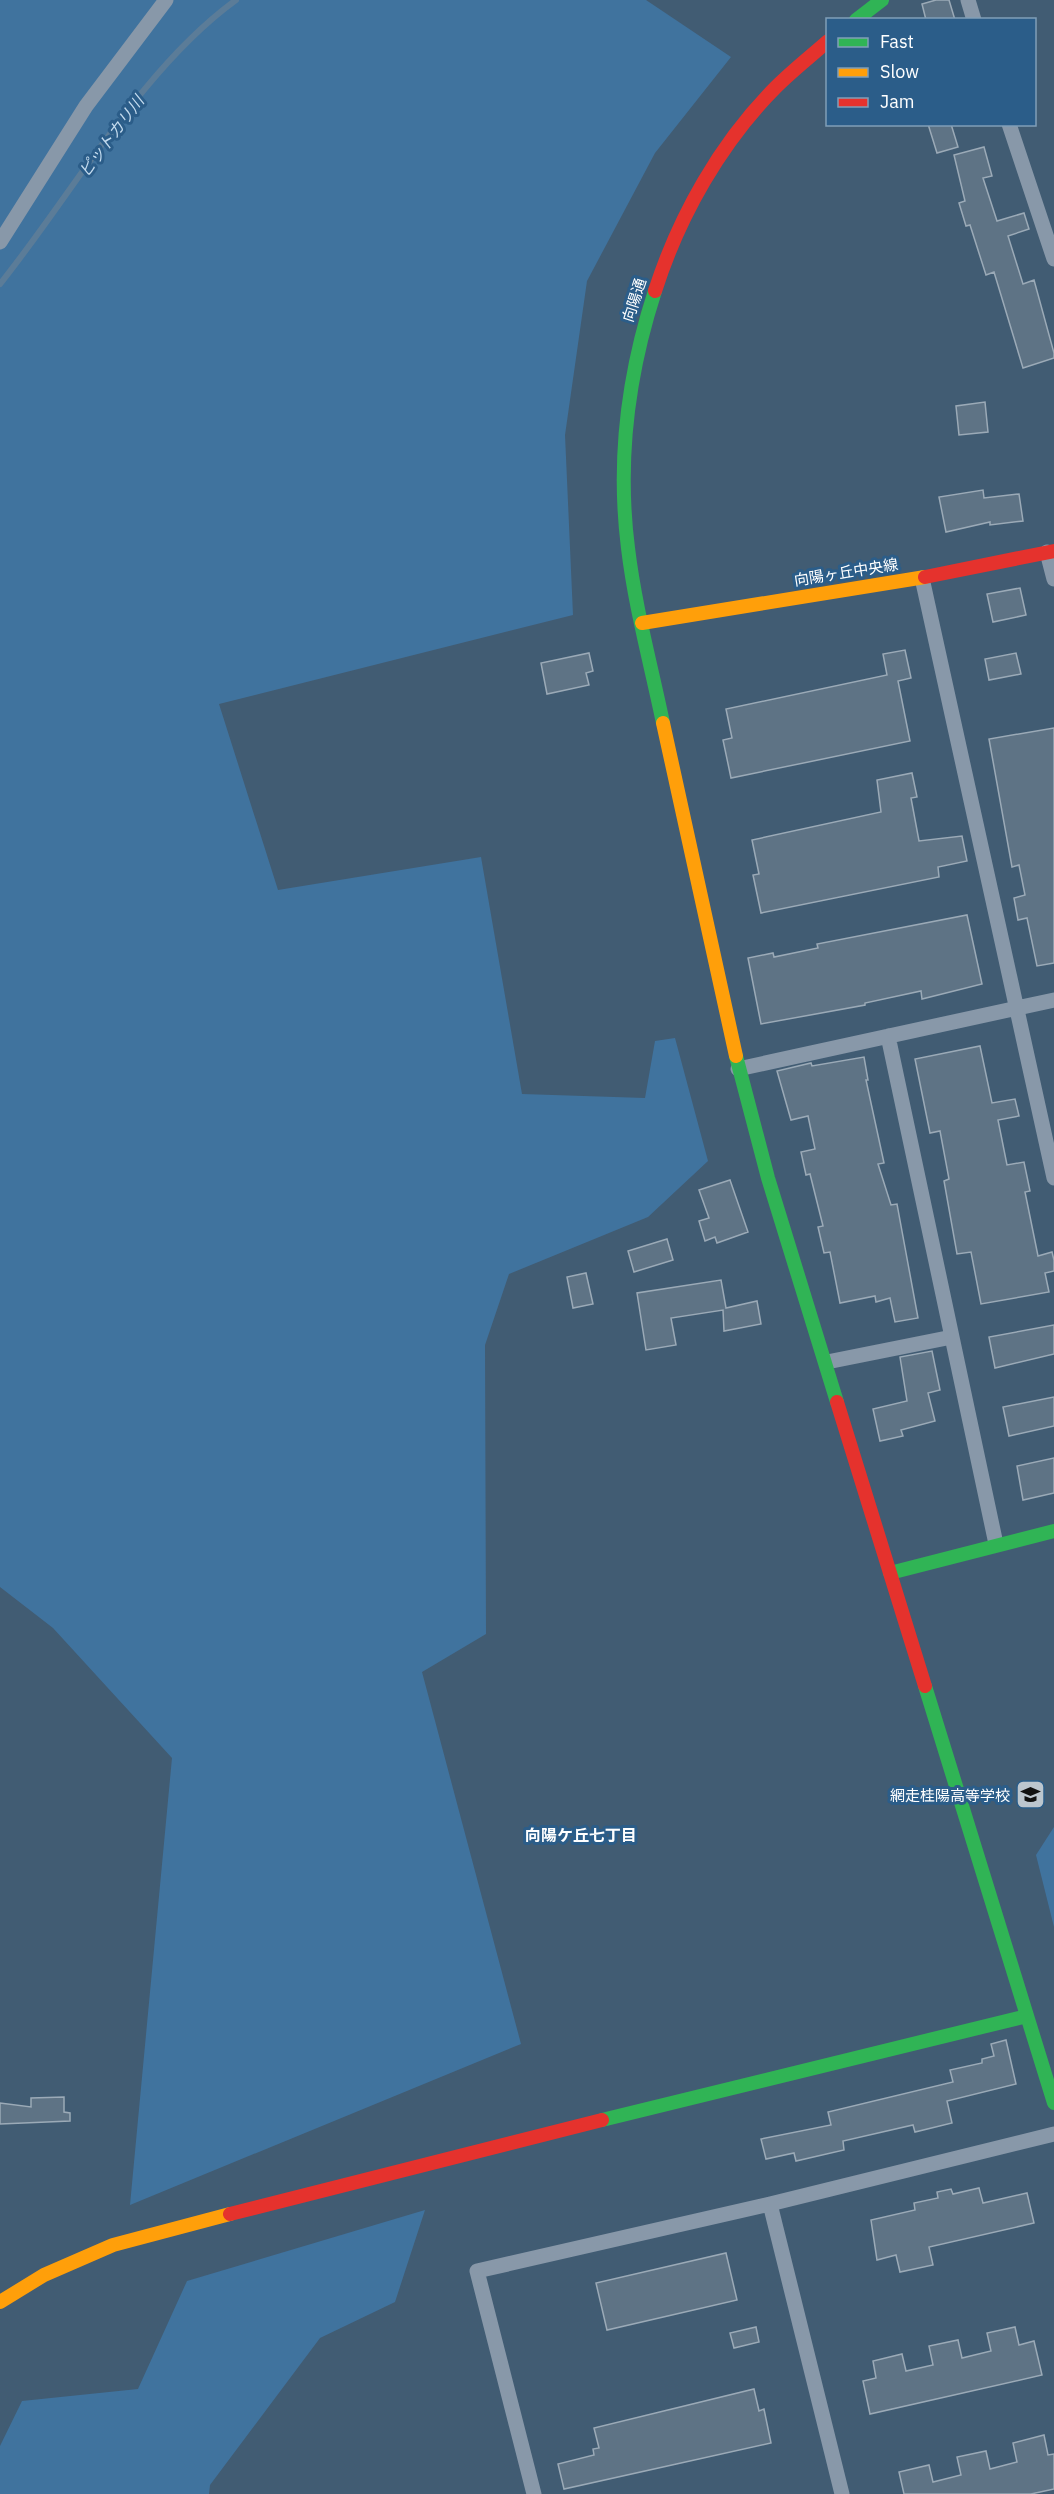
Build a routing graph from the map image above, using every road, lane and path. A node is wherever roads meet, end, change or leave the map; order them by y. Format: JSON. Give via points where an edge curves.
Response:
{"nodes":[{"id":1,"x":166,"y":0,"type":"edge"},
{"id":2,"x":882,"y":0,"type":"edge"},
{"id":3,"x":968,"y":0,"type":"edge"},
{"id":4,"x":859,"y":18,"type":"edge"},
{"id":5,"x":973,"y":18,"type":"edge"},
{"id":6,"x":826,"y":43,"type":"edge"},
{"id":7,"x":1010,"y":126,"type":"edge"},
{"id":8,"x":0,"y":242,"type":"edge"},
{"id":9,"x":1054,"y":258,"type":"edge"},
{"id":10,"x":1050,"y":551,"type":"edge"},
{"id":11,"x":922,"y":578,"type":"junction"},
{"id":12,"x":1054,"y":579,"type":"edge"},
{"id":13,"x":642,"y":623,"type":"junction"},
{"id":14,"x":1054,"y":1000,"type":"edge"},
{"id":15,"x":1017,"y":1008,"type":"junction"},
{"id":16,"x":888,"y":1036,"type":"junction"},
{"id":17,"x":738,"y":1069,"type":"junction"},
{"id":18,"x":1054,"y":1178,"type":"edge"},
{"id":19,"x":952,"y":1337,"type":"junction"},
{"id":20,"x":826,"y":1362,"type":"junction"},
{"id":21,"x":1054,"y":1531,"type":"edge"},
{"id":22,"x":996,"y":1544,"type":"junction"},
{"id":23,"x":890,"y":1573,"type":"junction"},
{"id":24,"x":1027,"y":2016,"type":"junction"},
{"id":25,"x":1054,"y":2103,"type":"edge"},
{"id":26,"x":1054,"y":2134,"type":"edge"},
{"id":27,"x":770,"y":2204,"type":"junction"},
{"id":28,"x":0,"y":2302,"type":"edge"},
{"id":29,"x":534,"y":2494,"type":"edge"},
{"id":30,"x":842,"y":2494,"type":"edge"}],
"edges":[{"from":1,"to":8,"type":"street","via":[[86,106]]},
{"from":2,"to":4,"type":"street"},
{"from":3,"to":5,"type":"street"},
{"from":6,"to":13,"type":"street","name":"向陽通","via":[[803,60],[760,106],[702,184],[660,274],[640,334],[627,417],[623,480],[627,541]]},
{"from":7,"to":9,"type":"street"},
{"from":10,"to":11,"type":"street","name":"向陽ヶ丘中央線"},
{"from":10,"to":12,"type":"street"},
{"from":11,"to":13,"type":"street","name":"向陽ヶ丘中央線"},
{"from":11,"to":15,"type":"street"},
{"from":13,"to":17,"type":"street","name":"向陽通"},
{"from":14,"to":15,"type":"street"},
{"from":15,"to":16,"type":"street"},
{"from":15,"to":18,"type":"street"},
{"from":16,"to":17,"type":"street"},
{"from":16,"to":19,"type":"street"},
{"from":17,"to":20,"type":"street","name":"向陽通"},
{"from":19,"to":20,"type":"street"},
{"from":19,"to":22,"type":"street"},
{"from":20,"to":23,"type":"street","name":"向陽通"},
{"from":21,"to":22,"type":"street"},
{"from":22,"to":23,"type":"street"},
{"from":23,"to":24,"type":"street","name":"向陽通"},
{"from":24,"to":25,"type":"street","name":"向陽通"},
{"from":24,"to":28,"type":"street","via":[[364,2179],[113,2245],[44,2275]]},
{"from":26,"to":27,"type":"street"},
{"from":27,"to":29,"type":"street","via":[[477,2271]]},
{"from":27,"to":30,"type":"street"}]}
